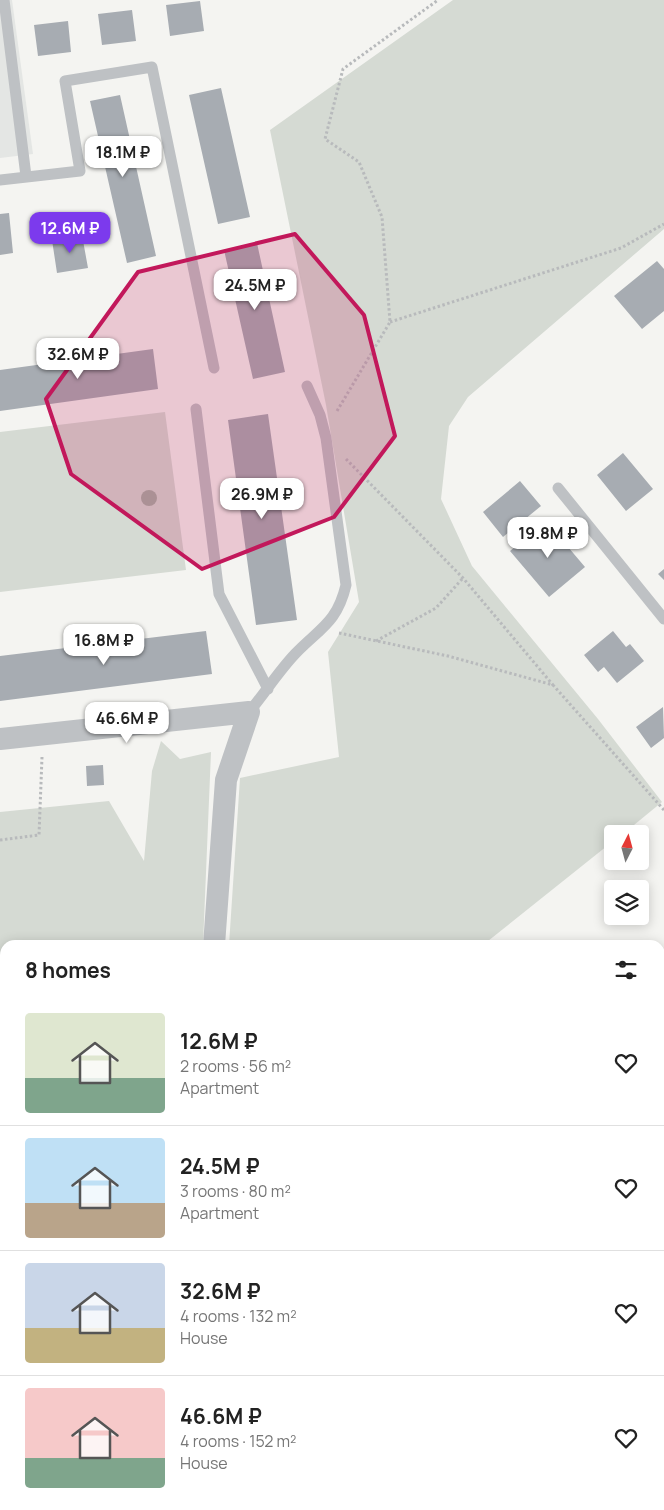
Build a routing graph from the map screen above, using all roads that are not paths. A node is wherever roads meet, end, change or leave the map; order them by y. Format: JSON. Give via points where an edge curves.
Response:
{"nodes":[{"id":1,"x":4,"y":0,"type":"edge"},
{"id":2,"x":26,"y":176,"type":"junction"},
{"id":3,"x":0,"y":180,"type":"edge"},
{"id":4,"x":214,"y":368,"type":"dead end"},
{"id":5,"x":307,"y":386,"type":"dead end"},
{"id":6,"x":196,"y":409,"type":"dead end"},
{"id":7,"x":558,"y":488,"type":"dead end"},
{"id":8,"x":664,"y":619,"type":"edge"},
{"id":9,"x":268,"y":689,"type":"junction"},
{"id":10,"x":249,"y":712,"type":"junction"},
{"id":11,"x":0,"y":739,"type":"edge"},
{"id":12,"x":214,"y":940,"type":"edge"}],
"edges":[{"from":1,"to":2,"type":"lane"},
{"from":2,"to":3,"type":"lane"},
{"from":2,"to":4,"type":"lane","via":[[80,171],[65,81],[152,66]]},
{"from":5,"to":9,"type":"lane","via":[[326,438],[346,584],[341,604],[332,619],[294,655]]},
{"from":6,"to":9,"type":"lane","via":[[219,594]]},
{"from":7,"to":8,"type":"lane"},
{"from":9,"to":10,"type":"lane"},
{"from":10,"to":11,"type":"street"},
{"from":10,"to":12,"type":"street","via":[[226,780]]}]}
